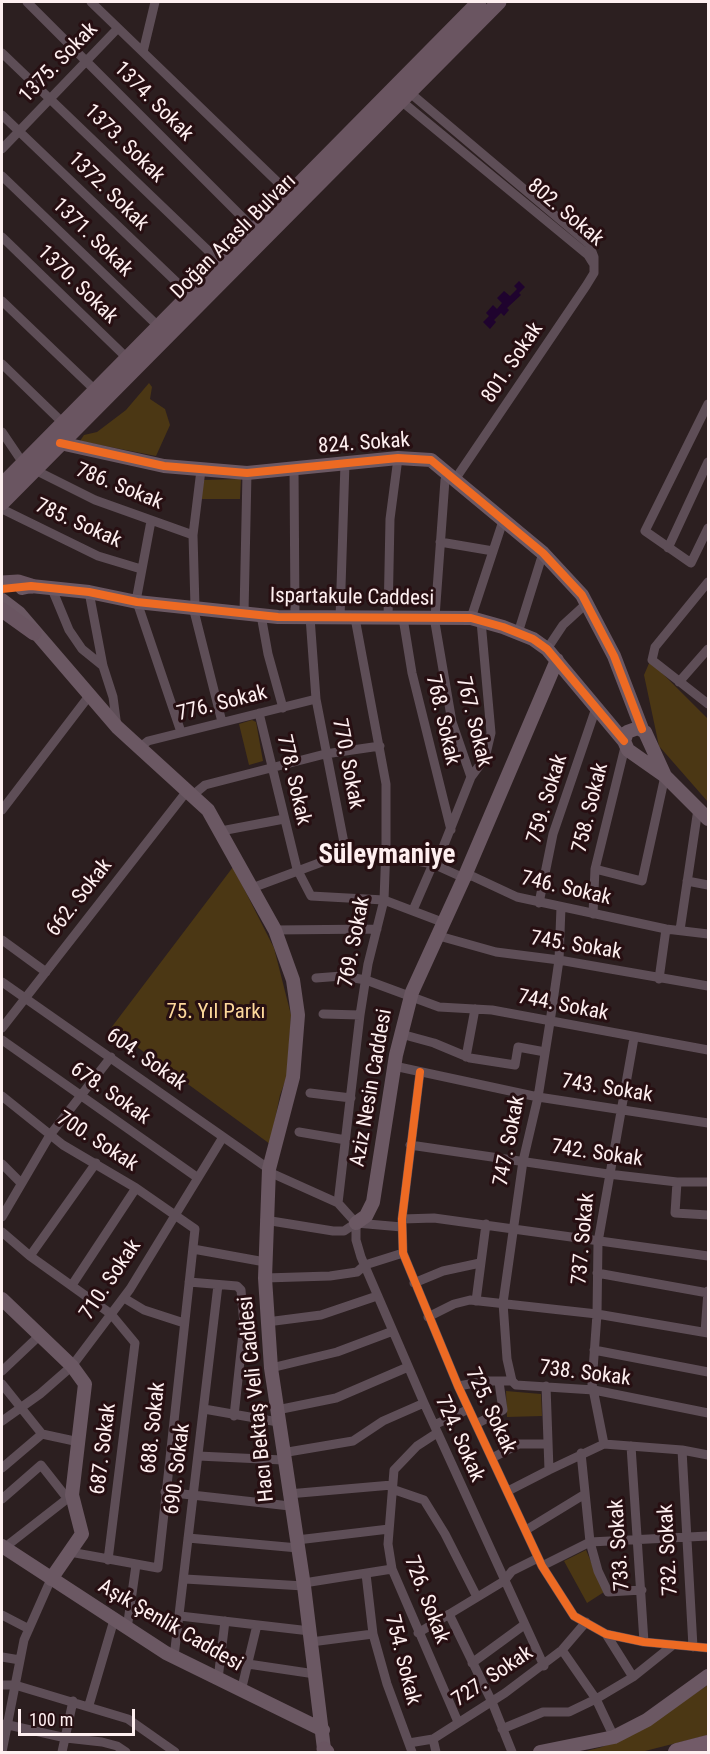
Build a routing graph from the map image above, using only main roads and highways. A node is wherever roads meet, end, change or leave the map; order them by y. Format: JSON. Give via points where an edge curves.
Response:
{"nodes":[{"id":1,"x":479,"y":2,"type":"edge"},
{"id":2,"x":499,"y":2,"type":"edge"},
{"id":3,"x":28,"y":466,"type":"junction"},
{"id":4,"x":2,"y":485,"type":"edge"},
{"id":5,"x":2,"y":503,"type":"edge"},
{"id":6,"x":2,"y":583,"type":"edge"},
{"id":7,"x":27,"y":587,"type":"road end"},
{"id":8,"x":2,"y":610,"type":"edge"},
{"id":9,"x":30,"y":628,"type":"road end"},
{"id":10,"x":708,"y":1744,"type":"edge"},
{"id":11,"x":677,"y":1752,"type":"edge"}],
"edges":[{"from":1,"to":3,"type":"main road","name":"Doğan Araslı Bulvarı","via":[[126,358]]},
{"from":2,"to":3,"type":"main road","name":"Doğan Araslı Bulvarı","via":[[60,443]]},
{"from":3,"to":4,"type":"main road","name":"Doğan Araslı Bulvarı"},
{"from":3,"to":5,"type":"main road","name":"Doğan Araslı Bulvarı"},
{"from":6,"to":7,"type":"main road","via":[[18,582]]},
{"from":8,"to":9,"type":"main road"},
{"from":10,"to":11,"type":"highway"}]}
